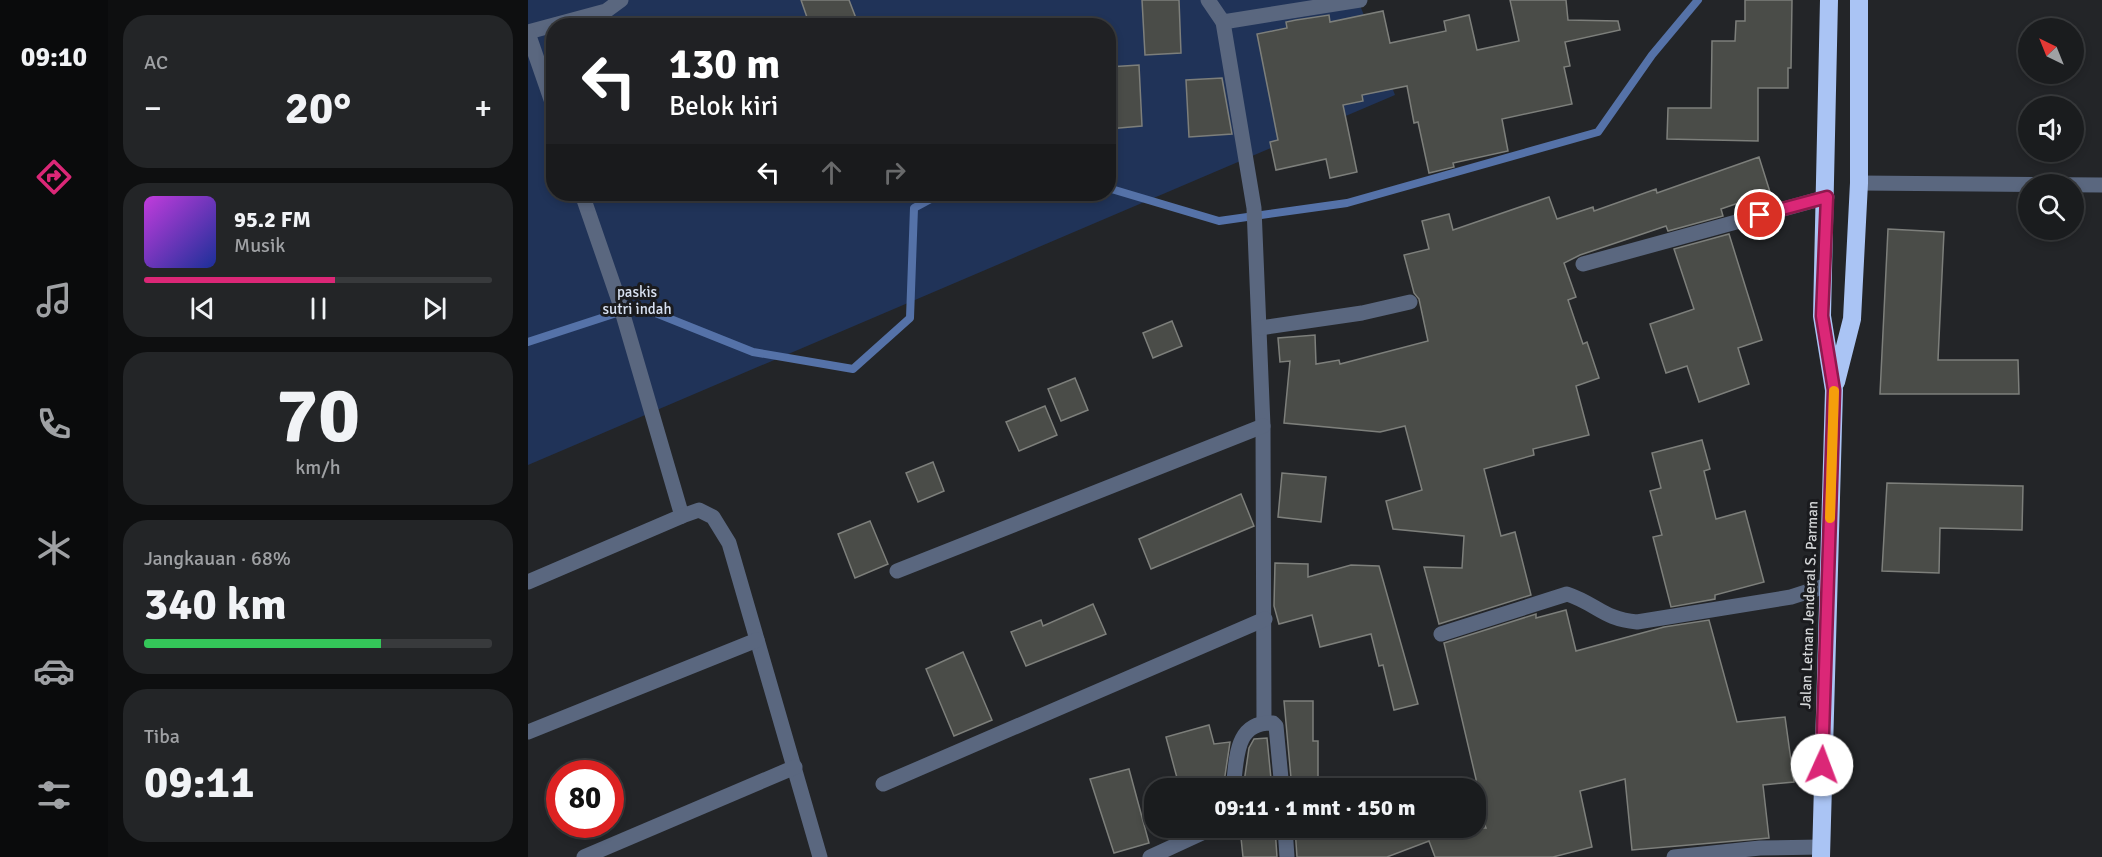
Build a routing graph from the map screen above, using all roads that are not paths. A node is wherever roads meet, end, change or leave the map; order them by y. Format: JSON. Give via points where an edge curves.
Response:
{"nodes":[{"id":1,"x":621,"y":0,"type":"edge"},
{"id":2,"x":1208,"y":0,"type":"edge"},
{"id":3,"x":1360,"y":0,"type":"edge"},
{"id":4,"x":1829,"y":0,"type":"edge"},
{"id":5,"x":1858,"y":0,"type":"edge"},
{"id":6,"x":1278,"y":7,"type":"edge"},
{"id":7,"x":580,"y":18,"type":"edge"},
{"id":8,"x":1223,"y":22,"type":"junction"},
{"id":9,"x":546,"y":27,"type":"edge"},
{"id":10,"x":528,"y":32,"type":"edge"},
{"id":11,"x":546,"y":85,"type":"edge"},
{"id":12,"x":1859,"y":183,"type":"junction"},
{"id":13,"x":2102,"y":184,"type":"edge"},
{"id":14,"x":1827,"y":197,"type":"junction"},
{"id":15,"x":584,"y":201,"type":"edge"},
{"id":16,"x":1583,"y":264,"type":"dead end"},
{"id":17,"x":1410,"y":302,"type":"dead end"},
{"id":18,"x":1260,"y":328,"type":"junction"},
{"id":19,"x":1834,"y":390,"type":"junction"},
{"id":20,"x":1263,"y":426,"type":"junction"},
{"id":21,"x":682,"y":516,"type":"junction"},
{"id":22,"x":897,"y":572,"type":"dead end"},
{"id":23,"x":528,"y":582,"type":"edge"},
{"id":24,"x":1828,"y":585,"type":"junction"},
{"id":25,"x":1265,"y":619,"type":"junction"},
{"id":26,"x":1441,"y":634,"type":"dead end"},
{"id":27,"x":757,"y":640,"type":"junction"},
{"id":28,"x":1264,"y":723,"type":"junction"},
{"id":29,"x":528,"y":732,"type":"edge"},
{"id":30,"x":795,"y":767,"type":"junction"},
{"id":31,"x":1235,"y":778,"type":"edge"},
{"id":32,"x":1281,"y":778,"type":"edge"},
{"id":33,"x":883,"y":783,"type":"dead end"},
{"id":34,"x":1191,"y":838,"type":"edge"},
{"id":35,"x":1286,"y":838,"type":"edge"},
{"id":36,"x":1821,"y":852,"type":"edge"},
{"id":37,"x":584,"y":857,"type":"edge"},
{"id":38,"x":820,"y":857,"type":"edge"},
{"id":39,"x":1150,"y":857,"type":"edge"},
{"id":40,"x":1287,"y":857,"type":"edge"},
{"id":41,"x":1674,"y":857,"type":"edge"}],
"edges":[{"from":1,"to":7,"type":"street","via":[[606,11]]},
{"from":2,"to":8,"type":"street"},
{"from":3,"to":6,"type":"street"},
{"from":4,"to":14,"type":"highway","name":"Jalan Letnan Jenderal S. Parman"},
{"from":5,"to":12,"type":"highway","name":"Jalan Letnan Jenderal S. Parman"},
{"from":6,"to":8,"type":"street"},
{"from":8,"to":18,"type":"street","via":[[1254,208]]},
{"from":9,"to":10,"type":"street"},
{"from":10,"to":11,"type":"street"},
{"from":12,"to":13,"type":"street"},
{"from":12,"to":19,"type":"highway","name":"Jalan Letnan Jenderal S. Parman","via":[[1852,320]]},
{"from":14,"to":16,"type":"street"},
{"from":14,"to":19,"type":"highway","name":"Jalan Letnan Jenderal S. Parman","via":[[1822,316]]},
{"from":15,"to":21,"type":"street","via":[[619,301]]},
{"from":17,"to":18,"type":"street"},
{"from":18,"to":20,"type":"street"},
{"from":19,"to":24,"type":"highway","name":"Jalan Letnan Jenderal S. Parman"},
{"from":20,"to":22,"type":"street"},
{"from":20,"to":25,"type":"street"},
{"from":21,"to":23,"type":"street"},
{"from":21,"to":27,"type":"street","via":[[699,510],[713,517],[729,543]]},
{"from":24,"to":26,"type":"street","via":[[1791,597],[1637,622],[1617,620],[1567,594]]},
{"from":24,"to":36,"type":"highway","name":"Jalan Letnan Jenderal S. Parman"},
{"from":25,"to":28,"type":"street"},
{"from":25,"to":33,"type":"street"},
{"from":27,"to":29,"type":"street"},
{"from":27,"to":30,"type":"street"},
{"from":28,"to":31,"type":"street","via":[[1245,734]]},
{"from":28,"to":32,"type":"street","via":[[1276,726]]},
{"from":30,"to":37,"type":"street"},
{"from":30,"to":38,"type":"street"},
{"from":34,"to":39,"type":"street"},
{"from":35,"to":40,"type":"street"},
{"from":36,"to":41,"type":"street","via":[[1760,848]]}]}
